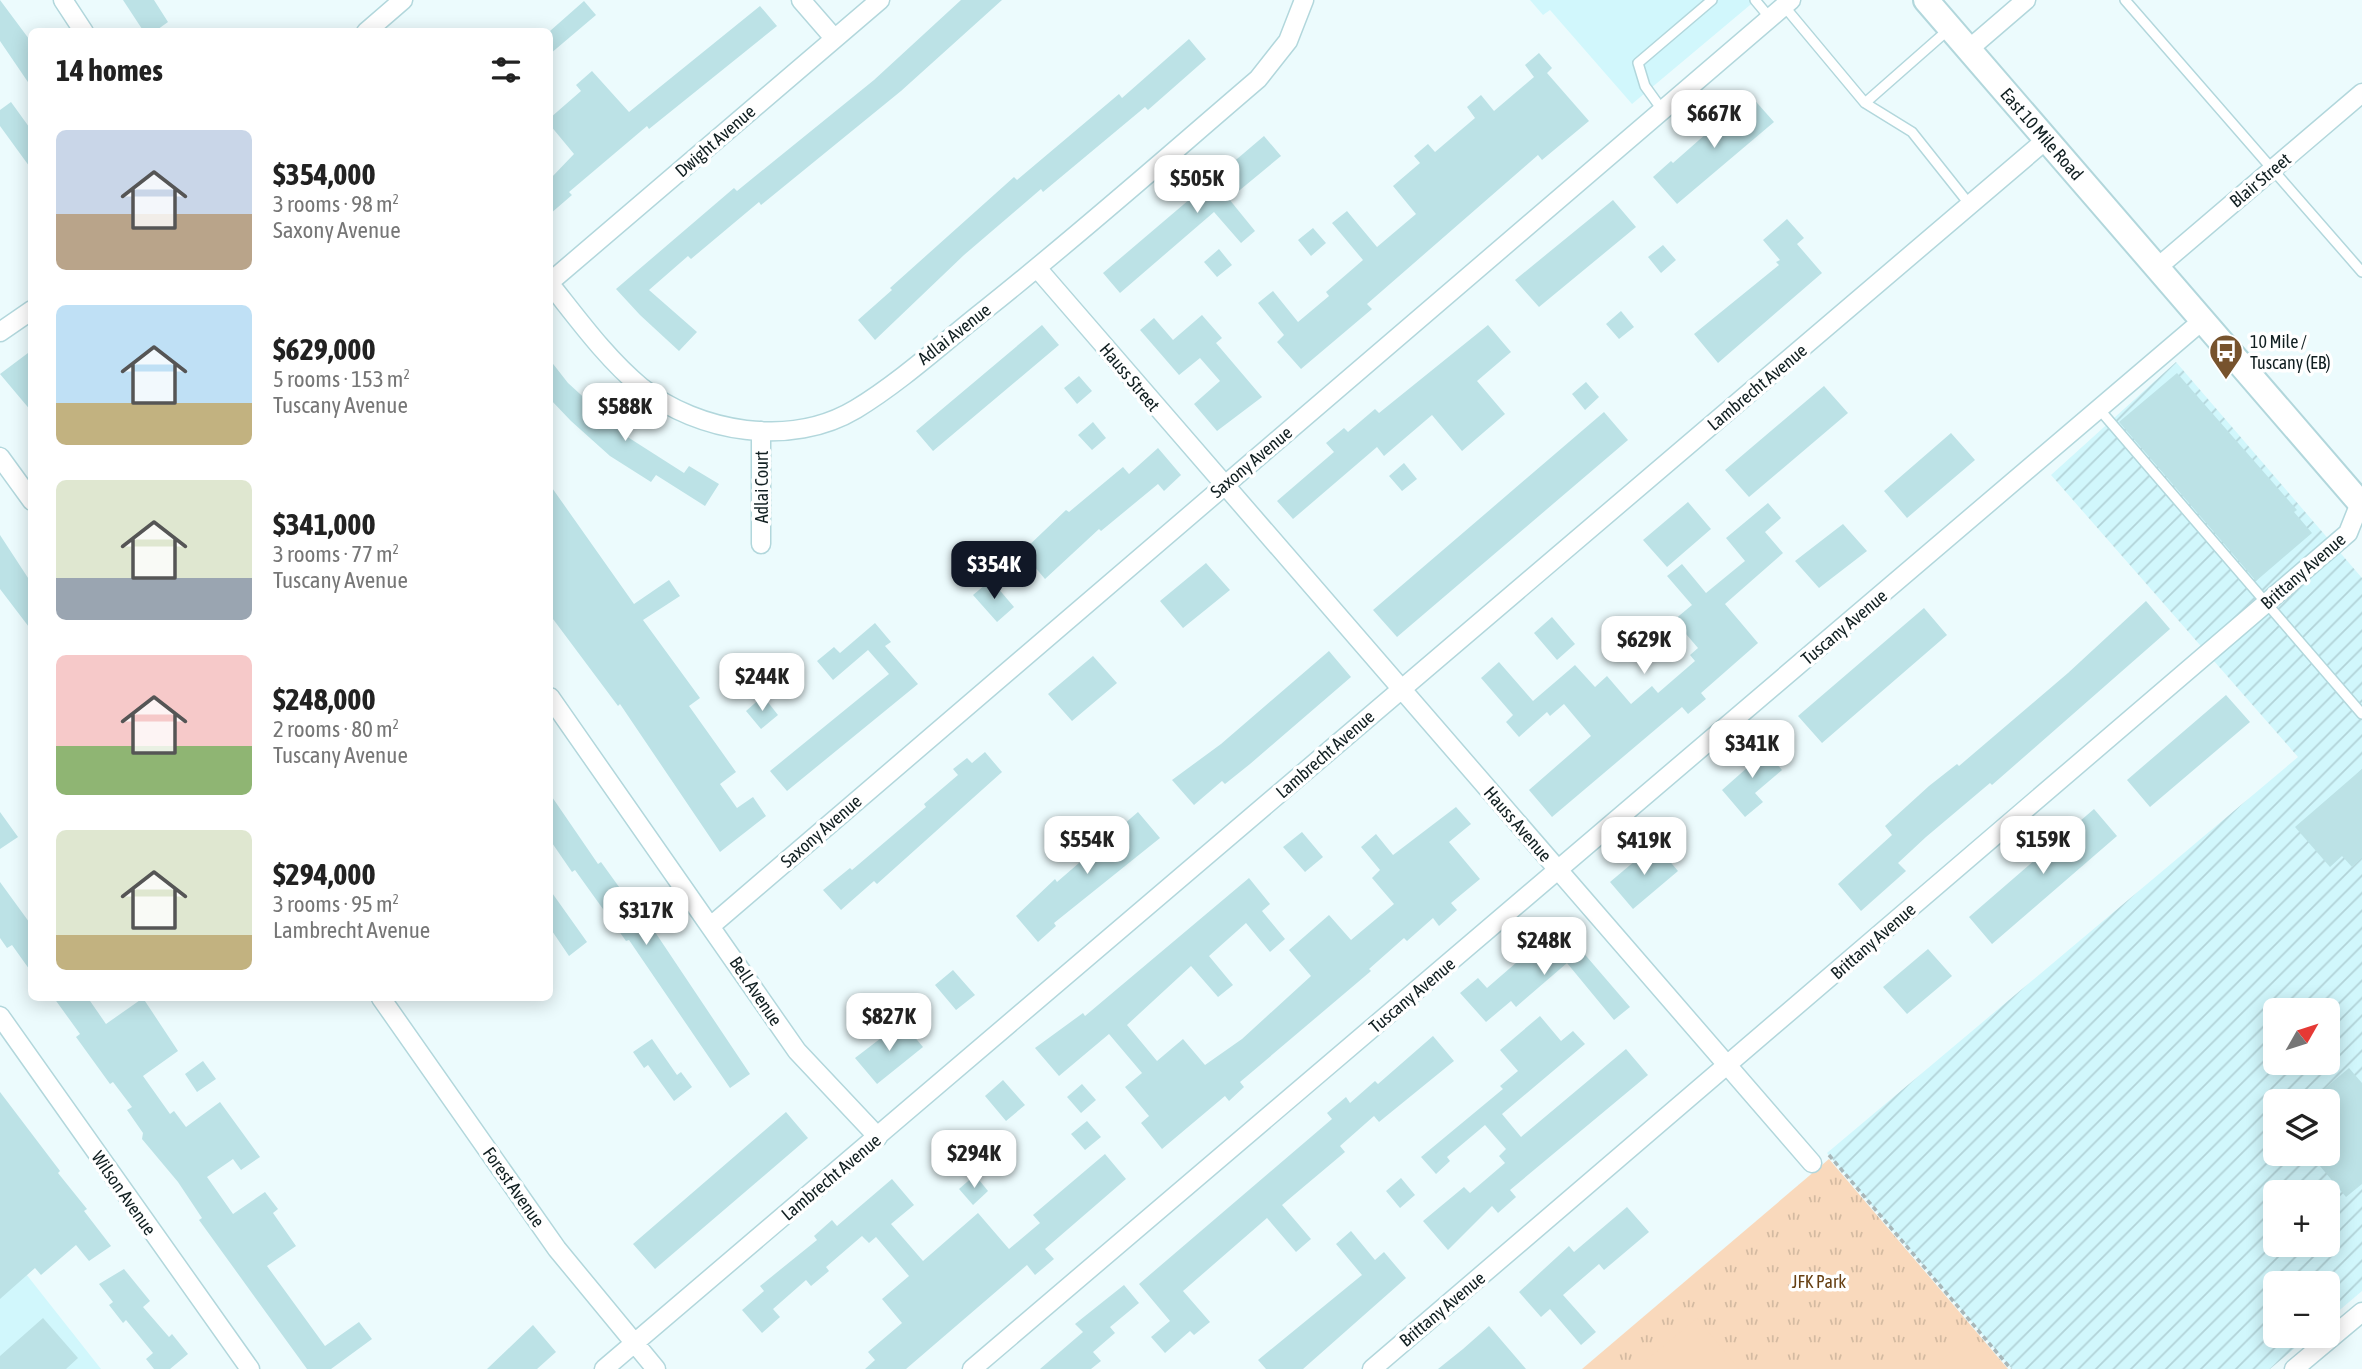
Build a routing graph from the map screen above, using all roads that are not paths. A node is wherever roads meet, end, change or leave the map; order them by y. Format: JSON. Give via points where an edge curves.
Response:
{"nodes":[{"id":1,"x":63,"y":0,"type":"edge"},
{"id":2,"x":402,"y":0,"type":"edge"},
{"id":3,"x":801,"y":0,"type":"edge"},
{"id":4,"x":880,"y":0,"type":"edge"},
{"id":5,"x":1304,"y":0,"type":"edge"},
{"id":6,"x":1712,"y":0,"type":"edge"},
{"id":7,"x":1755,"y":0,"type":"edge"},
{"id":8,"x":2026,"y":0,"type":"edge"},
{"id":9,"x":2126,"y":0,"type":"edge"},
{"id":10,"x":1929,"y":1,"type":"edge"},
{"id":11,"x":1782,"y":8,"type":"edge"},
{"id":12,"x":81,"y":28,"type":"edge"},
{"id":13,"x":370,"y":28,"type":"edge"},
{"id":14,"x":1950,"y":28,"type":"junction"},
{"id":15,"x":834,"y":38,"type":"junction"},
{"id":16,"x":1969,"y":49,"type":"junction"},
{"id":17,"x":2362,"y":93,"type":"edge"},
{"id":18,"x":1865,"y":103,"type":"junction"},
{"id":19,"x":1663,"y":111,"type":"junction"},
{"id":20,"x":2047,"y":139,"type":"junction"},
{"id":21,"x":2273,"y":170,"type":"junction"},
{"id":22,"x":1970,"y":205,"type":"junction"},
{"id":23,"x":2158,"y":267,"type":"junction"},
{"id":24,"x":1037,"y":268,"type":"junction"},
{"id":25,"x":2362,"y":272,"type":"edge"},
{"id":26,"x":553,"y":280,"type":"edge"},
{"id":27,"x":553,"y":287,"type":"edge"},
{"id":28,"x":28,"y":313,"type":"edge"},
{"id":29,"x":2203,"y":320,"type":"junction"},
{"id":30,"x":0,"y":332,"type":"edge"},
{"id":31,"x":2099,"y":409,"type":"junction"},
{"id":32,"x":761,"y":431,"type":"junction"},
{"id":33,"x":0,"y":457,"type":"edge"},
{"id":34,"x":1222,"y":486,"type":"junction"},
{"id":35,"x":28,"y":496,"type":"edge"},
{"id":36,"x":2361,"y":502,"type":"edge"},
{"id":37,"x":761,"y":544,"type":"dead end"},
{"id":38,"x":2267,"y":603,"type":"junction"},
{"id":39,"x":1401,"y":689,"type":"junction"},
{"id":40,"x":553,"y":701,"type":"edge"},
{"id":41,"x":2362,"y":714,"type":"edge"},
{"id":42,"x":1558,"y":871,"type":"junction"},
{"id":43,"x":712,"y":925,"type":"junction"},
{"id":44,"x":383,"y":1001,"type":"edge"},
{"id":45,"x":0,"y":1016,"type":"edge"},
{"id":46,"x":1730,"y":1064,"type":"junction"},
{"id":47,"x":878,"y":1137,"type":"junction"},
{"id":48,"x":1820,"y":1158,"type":"road end"},
{"id":49,"x":2362,"y":1312,"type":"edge"},
{"id":50,"x":634,"y":1343,"type":"junction"},
{"id":51,"x":250,"y":1369,"type":"edge"},
{"id":52,"x":604,"y":1369,"type":"edge"},
{"id":53,"x":656,"y":1369,"type":"edge"},
{"id":54,"x":972,"y":1369,"type":"edge"},
{"id":55,"x":1372,"y":1369,"type":"edge"},
{"id":56,"x":2294,"y":1369,"type":"edge"}],
"edges":[{"from":1,"to":12,"type":"street"},
{"from":2,"to":13,"type":"street"},
{"from":3,"to":15,"type":"street"},
{"from":4,"to":15,"type":"street","name":"Dwight Avenue"},
{"from":5,"to":24,"type":"street","name":"Adlai Avenue","via":[[1287,41],[1258,79]]},
{"from":6,"to":19,"type":"lane","via":[[1638,63],[1645,86]]},
{"from":7,"to":11,"type":"lane"},
{"from":8,"to":16,"type":"street"},
{"from":9,"to":21,"type":"lane"},
{"from":10,"to":14,"type":"main road","name":"East 10 Mile Road"},
{"from":11,"to":18,"type":"lane"},
{"from":11,"to":19,"type":"street","name":"Saxony Avenue"},
{"from":14,"to":16,"type":"main road","name":"East 10 Mile Road"},
{"from":14,"to":18,"type":"lane"},
{"from":15,"to":26,"type":"street","name":"Dwight Avenue"},
{"from":16,"to":20,"type":"main road","name":"East 10 Mile Road"},
{"from":17,"to":21,"type":"street","name":"Blair Street"},
{"from":18,"to":22,"type":"lane","via":[[1912,132]]},
{"from":19,"to":34,"type":"street","name":"Saxony Avenue"},
{"from":20,"to":22,"type":"street","name":"Lambrecht Avenue"},
{"from":20,"to":23,"type":"main road","name":"East 10 Mile Road"},
{"from":21,"to":23,"type":"street","name":"Blair Street"},
{"from":21,"to":25,"type":"lane"},
{"from":22,"to":39,"type":"street","name":"Lambrecht Avenue"},
{"from":23,"to":29,"type":"main road","name":"East 10 Mile Road"},
{"from":24,"to":32,"type":"street","name":"Adlai Avenue","via":[[855,409],[825,424],[794,431]]},
{"from":24,"to":34,"type":"street","name":"Hauss Street"},
{"from":27,"to":32,"type":"street","name":"Adlai Avenue","via":[[594,340],[642,387],[695,417]]},
{"from":28,"to":30,"type":"street"},
{"from":29,"to":31,"type":"street","name":"Tuscany Avenue"},
{"from":29,"to":36,"type":"main road"},
{"from":31,"to":38,"type":"lane"},
{"from":31,"to":42,"type":"street","name":"Tuscany Avenue"},
{"from":32,"to":37,"type":"street","name":"Adlai Court"},
{"from":33,"to":35,"type":"street"},
{"from":34,"to":39,"type":"street","name":"Hauss Avenue"},
{"from":34,"to":43,"type":"street","name":"Saxony Avenue"},
{"from":36,"to":38,"type":"street","name":"Brittany Avenue","via":[[2348,533]]},
{"from":38,"to":41,"type":"lane"},
{"from":38,"to":46,"type":"street","name":"Brittany Avenue"},
{"from":39,"to":42,"type":"street","name":"Hauss Avenue"},
{"from":39,"to":47,"type":"street","name":"Lambrecht Avenue"},
{"from":40,"to":43,"type":"street","name":"Bell Avenue"},
{"from":42,"to":46,"type":"street","name":"Hauss Avenue"},
{"from":42,"to":54,"type":"street","name":"Tuscany Avenue"},
{"from":43,"to":47,"type":"street","name":"Bell Avenue","via":[[797,1051]]},
{"from":44,"to":50,"type":"street","name":"Forest Avenue","via":[[556,1249]]},
{"from":45,"to":51,"type":"street","name":"Wilson Avenue"},
{"from":46,"to":48,"type":"street","name":"Hauss Avenue"},
{"from":46,"to":55,"type":"street","name":"Brittany Avenue"},
{"from":47,"to":50,"type":"street","name":"Lambrecht Avenue"},
{"from":49,"to":56,"type":"street"},
{"from":50,"to":52,"type":"street","name":"Lambrecht Avenue"},
{"from":50,"to":53,"type":"street","name":"Forest Avenue"}]}
